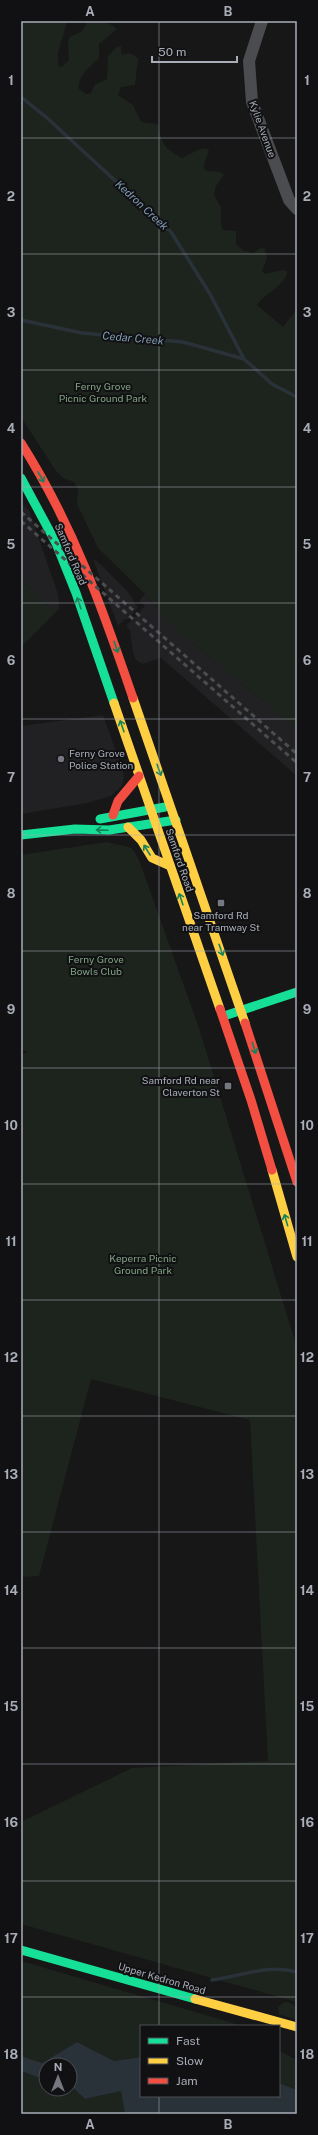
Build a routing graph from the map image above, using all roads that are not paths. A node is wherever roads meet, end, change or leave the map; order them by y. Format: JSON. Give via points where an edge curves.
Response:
{"nodes":[{"id":1,"x":262,"y":21,"type":"edge"},
{"id":2,"x":297,"y":209,"type":"edge"},
{"id":3,"x":21,"y":444,"type":"edge"},
{"id":4,"x":21,"y":478,"type":"edge"},
{"id":5,"x":139,"y":776,"type":"junction"},
{"id":6,"x":172,"y":806,"type":"junction"},
{"id":7,"x":150,"y":809,"type":"junction"},
{"id":8,"x":113,"y":815,"type":"junction"},
{"id":9,"x":176,"y":820,"type":"junction"},
{"id":10,"x":155,"y":823,"type":"junction"},
{"id":11,"x":128,"y":827,"type":"junction"},
{"id":12,"x":75,"y":829,"type":"junction"},
{"id":13,"x":21,"y":836,"type":"edge"},
{"id":14,"x":170,"y":866,"type":"junction"},
{"id":15,"x":297,"y":992,"type":"edge"},
{"id":16,"x":242,"y":1011,"type":"junction"},
{"id":17,"x":222,"y":1017,"type":"junction"},
{"id":18,"x":297,"y":1182,"type":"edge"},
{"id":19,"x":297,"y":1257,"type":"edge"},
{"id":20,"x":21,"y":1950,"type":"edge"},
{"id":21,"x":297,"y":2027,"type":"edge"}],
"edges":[{"from":1,"to":2,"type":"street","name":"Kylie Avenue","via":[[249,61],[252,102],[289,200]]},
{"from":3,"to":6,"type":"main road","name":"Samford Road","one_way":true,"via":[[57,504],[95,586]]},
{"from":5,"to":4,"type":"main road","name":"Samford Road","one_way":true,"via":[[76,593],[56,543]]},
{"from":5,"to":7,"type":"main road","name":"Samford Road"},
{"from":5,"to":8,"type":"main road","via":[[118,801]]},
{"from":6,"to":7,"type":"main road"},
{"from":6,"to":9,"type":"main road","name":"Samford Road"},
{"from":7,"to":8,"type":"main road"},
{"from":7,"to":10,"type":"main road","name":"Samford Road"},
{"from":8,"to":12,"type":"main road"},
{"from":9,"to":10,"type":"main road"},
{"from":9,"to":16,"type":"main road","name":"Samford Road","one_way":true},
{"from":10,"to":11,"type":"main road"},
{"from":10,"to":14,"type":"main road","name":"Samford Road"},
{"from":11,"to":12,"type":"main road","one_way":true,"via":[[109,830]]},
{"from":14,"to":11,"type":"main road","one_way":true,"via":[[152,858],[141,840]]},
{"from":12,"to":13,"type":"main road"},
{"from":17,"to":14,"type":"main road","name":"Samford Road","one_way":true},
{"from":15,"to":16,"type":"main road"},
{"from":16,"to":17,"type":"main road"},
{"from":16,"to":18,"type":"main road","name":"Samford Road","one_way":true},
{"from":19,"to":17,"type":"main road","name":"Samford Road","one_way":true,"via":[[251,1100]]},
{"from":20,"to":21,"type":"main road","name":"Upper Kedron Road"}]}
